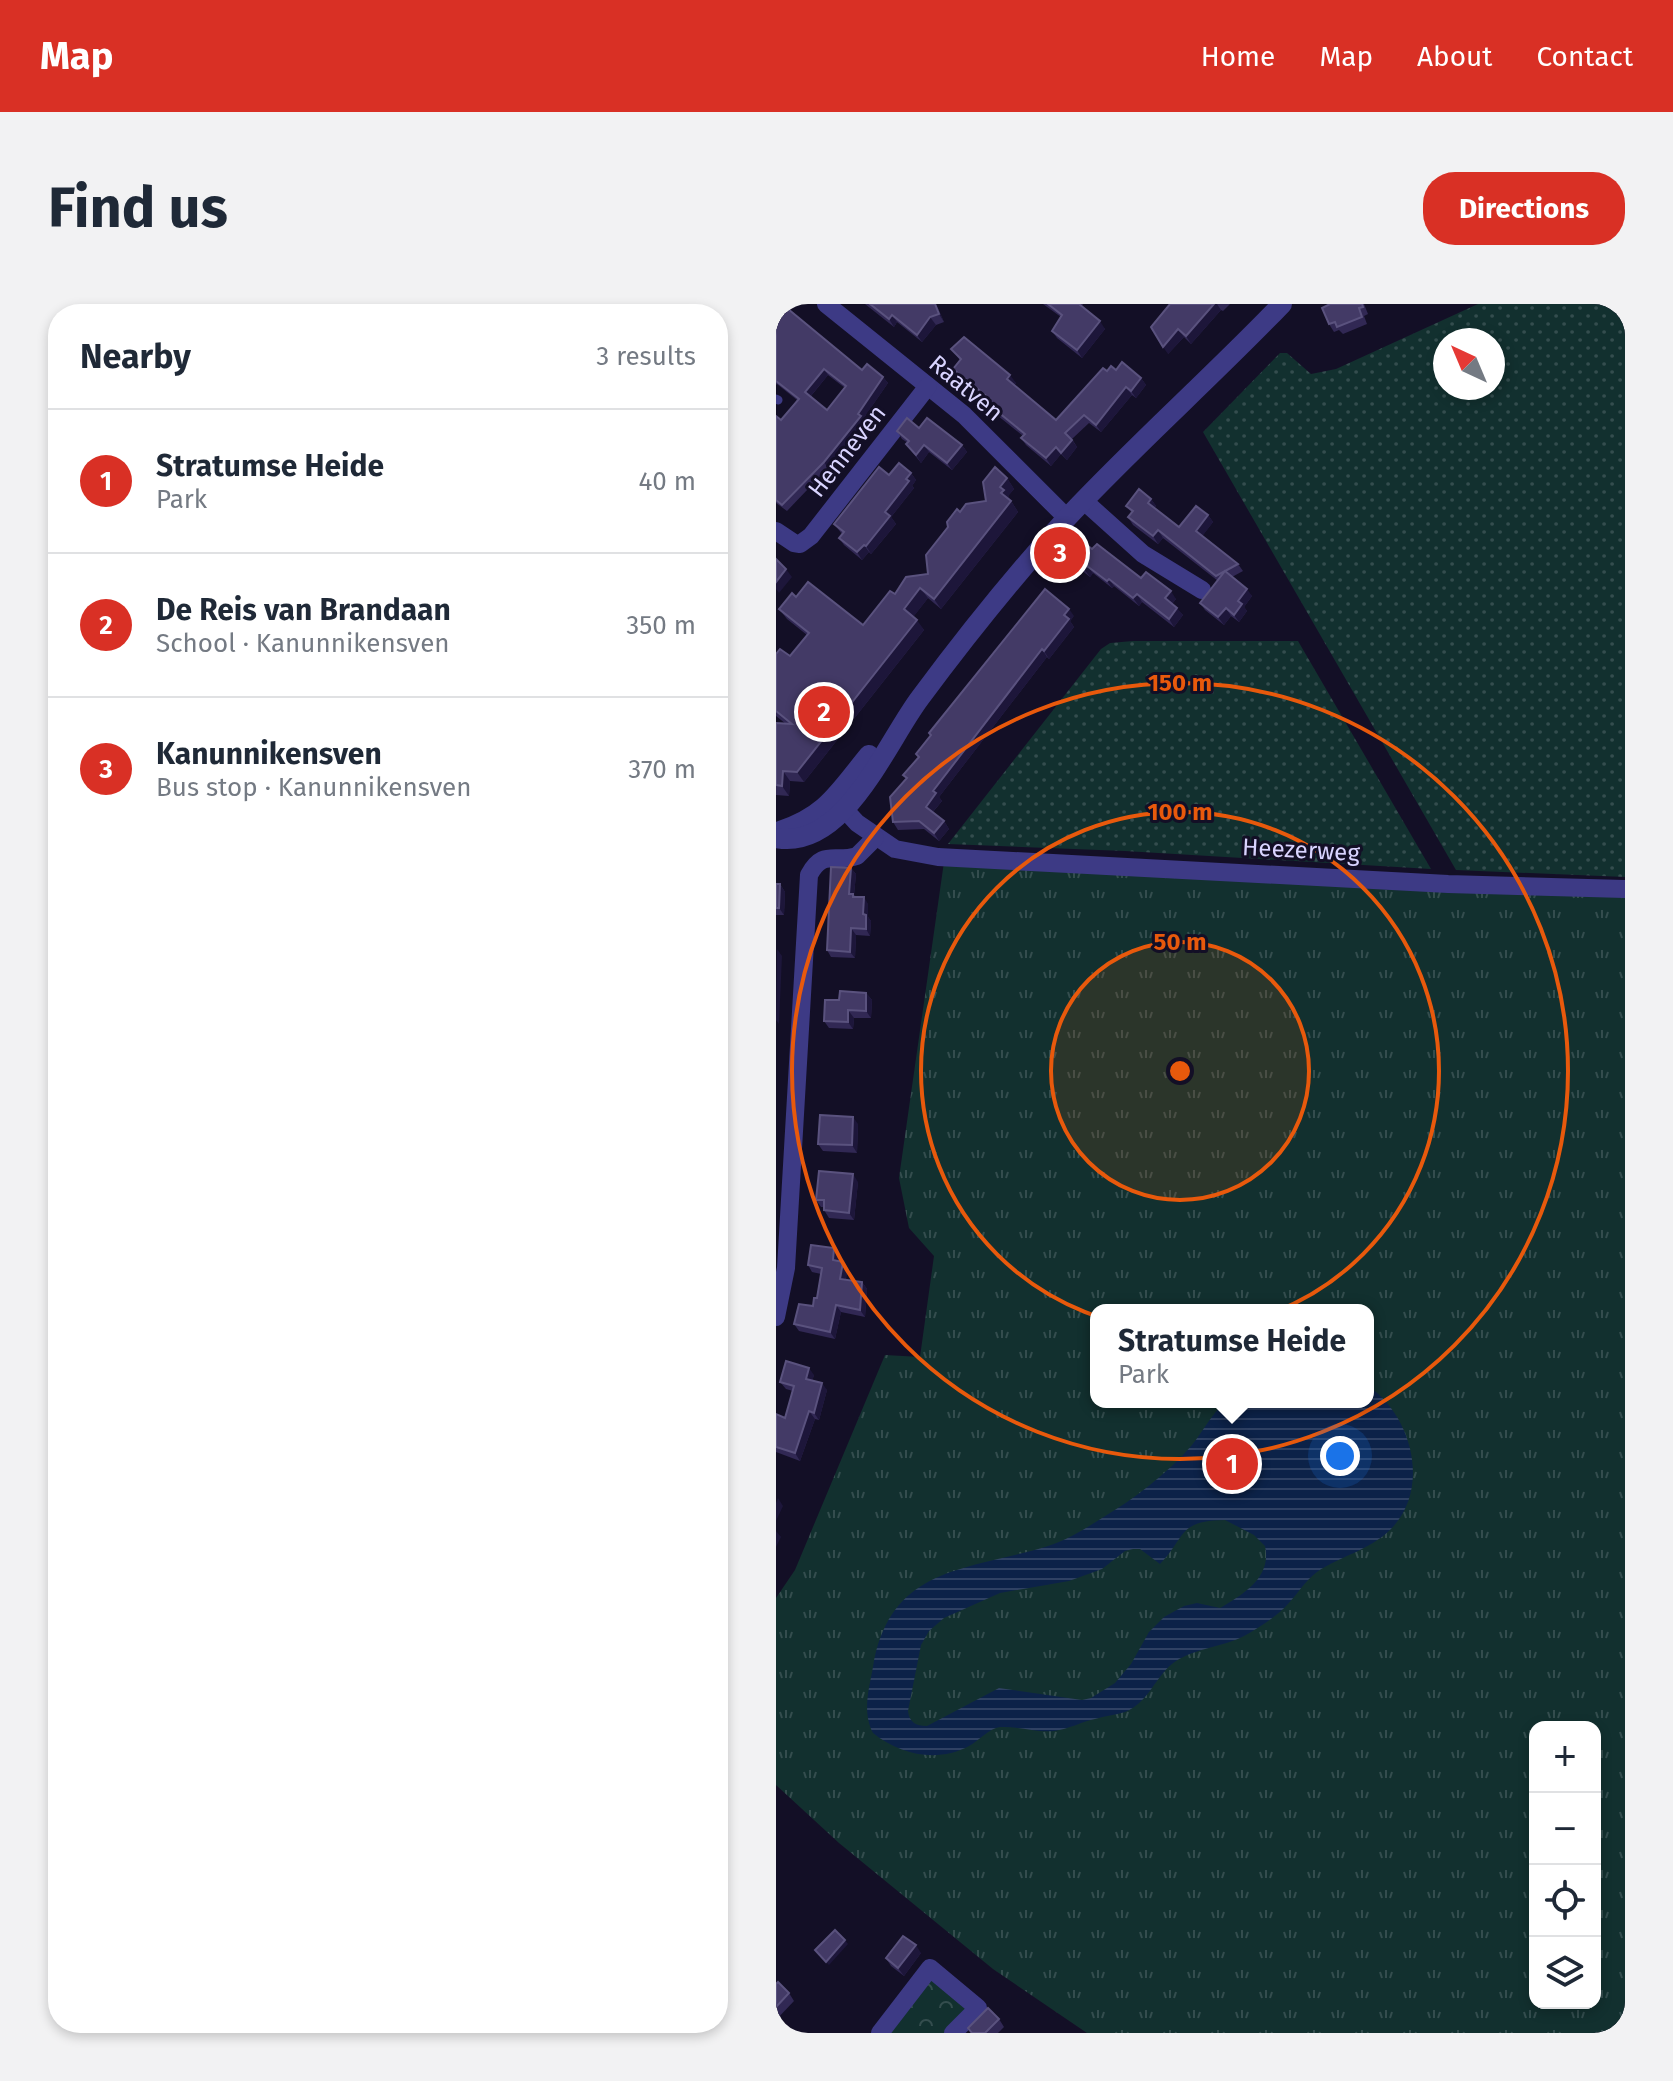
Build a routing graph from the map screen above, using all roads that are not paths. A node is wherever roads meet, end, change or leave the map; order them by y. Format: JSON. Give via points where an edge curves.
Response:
{"nodes":[{"id":1,"x":826,"y":304,"type":"edge"},
{"id":2,"x":1282,"y":304,"type":"edge"},
{"id":3,"x":928,"y":386,"type":"junction"},
{"id":4,"x":1084,"y":501,"type":"junction"},
{"id":5,"x":1067,"y":518,"type":"junction"},
{"id":6,"x":776,"y":531,"type":"edge"},
{"id":7,"x":1202,"y":590,"type":"dead end"},
{"id":8,"x":839,"y":804,"type":"junction"},
{"id":9,"x":776,"y":835,"type":"edge"},
{"id":10,"x":875,"y":838,"type":"junction"},
{"id":11,"x":1625,"y":889,"type":"edge"},
{"id":12,"x":785,"y":1162,"type":"edge"},
{"id":13,"x":776,"y":1317,"type":"edge"},
{"id":14,"x":880,"y":2033,"type":"edge"},
{"id":15,"x":953,"y":2033,"type":"edge"}],
"edges":[{"from":1,"to":3,"type":"street","name":"Raatven"},
{"from":2,"to":4,"type":"street"},
{"from":3,"to":5,"type":"street","name":"Raatven"},
{"from":3,"to":6,"type":"street","name":"Henneven","via":[[811,536],[800,544]]},
{"from":4,"to":5,"type":"street"},
{"from":4,"to":7,"type":"street","via":[[1143,554]]},
{"from":5,"to":8,"type":"street","via":[[889,730]]},
{"from":8,"to":9,"type":"street"},
{"from":8,"to":10,"type":"street","name":"Heezerweg"},
{"from":10,"to":11,"type":"street","name":"Heezerweg","via":[[895,849],[938,857]]},
{"from":10,"to":12,"type":"street","via":[[857,856],[815,863],[809,875]]},
{"from":12,"to":13,"type":"street","via":[[786,1268]]},
{"from":14,"to":15,"type":"street","via":[[930,1968],[978,2008]]}]}
